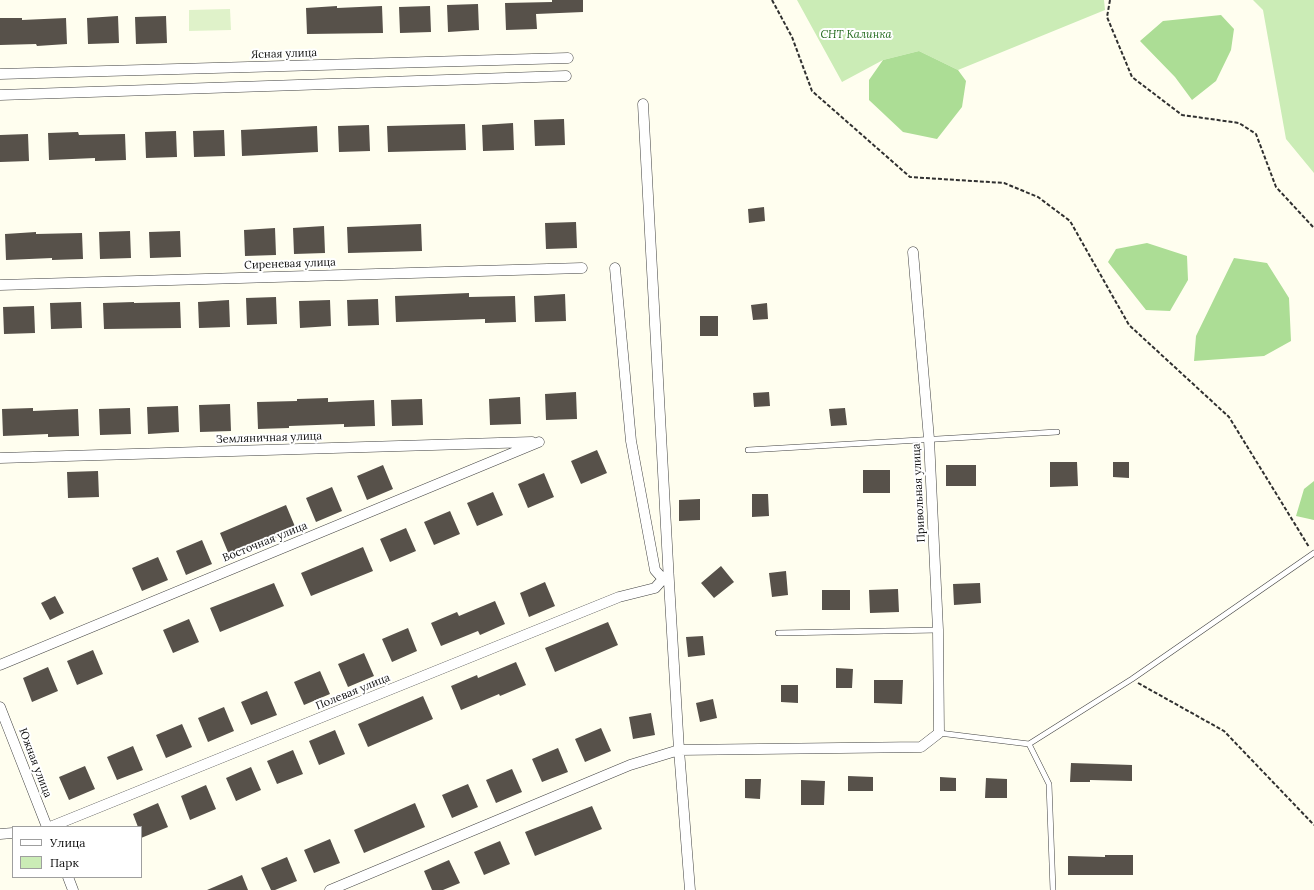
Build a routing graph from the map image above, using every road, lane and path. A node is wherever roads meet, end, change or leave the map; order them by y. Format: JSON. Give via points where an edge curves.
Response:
{"nodes":[{"id":1,"x":772,"y":0,"type":"edge"},
{"id":2,"x":1110,"y":0,"type":"edge"},
{"id":3,"x":568,"y":58,"type":"dead end"},
{"id":4,"x":0,"y":74,"type":"edge"},
{"id":5,"x":566,"y":76,"type":"dead end"},
{"id":6,"x":0,"y":95,"type":"edge"},
{"id":7,"x":643,"y":104,"type":"dead end"},
{"id":8,"x":1314,"y":228,"type":"edge"},
{"id":9,"x":913,"y":252,"type":"dead end"},
{"id":10,"x":582,"y":268,"type":"dead end"},
{"id":11,"x":615,"y":268,"type":"dead end"},
{"id":12,"x":0,"y":285,"type":"edge"},
{"id":13,"x":1057,"y":432,"type":"dead end"},
{"id":14,"x":928,"y":439,"type":"junction"},
{"id":15,"x":539,"y":442,"type":"joint"},
{"id":16,"x":748,"y":450,"type":"dead end"},
{"id":17,"x":0,"y":458,"type":"edge"},
{"id":18,"x":1314,"y":553,"type":"edge"},
{"id":19,"x":666,"y":581,"type":"junction"},
{"id":20,"x":938,"y":630,"type":"junction"},
{"id":21,"x":778,"y":633,"type":"dead end"},
{"id":22,"x":0,"y":665,"type":"edge"},
{"id":23,"x":1132,"y":679,"type":"junction"},
{"id":24,"x":0,"y":707,"type":"edge"},
{"id":25,"x":938,"y":734,"type":"junction"},
{"id":26,"x":1029,"y":744,"type":"junction"},
{"id":27,"x":679,"y":750,"type":"junction"},
{"id":28,"x":1314,"y":825,"type":"edge"},
{"id":29,"x":49,"y":826,"type":"edge"},
{"id":30,"x":51,"y":826,"type":"edge"},
{"id":31,"x":12,"y":833,"type":"edge"},
{"id":32,"x":0,"y":834,"type":"edge"},
{"id":33,"x":68,"y":878,"type":"edge"},
{"id":34,"x":73,"y":890,"type":"edge"},
{"id":35,"x":330,"y":890,"type":"edge"},
{"id":36,"x":690,"y":890,"type":"edge"},
{"id":37,"x":1052,"y":890,"type":"edge"}],
"edges":[{"from":1,"to":18,"type":"path","via":[[792,38],[812,91],[910,177],[1004,183],[1038,197],[1070,221],[1129,325],[1229,417]]},
{"from":2,"to":8,"type":"path","via":[[1107,17],[1132,77],[1182,115],[1239,123],[1256,134],[1276,188]]},
{"from":3,"to":4,"type":"street","name":"Ясная улица"},
{"from":5,"to":6,"type":"street"},
{"from":7,"to":19,"type":"street"},
{"from":9,"to":14,"type":"street","name":"Привольная улица"},
{"from":10,"to":12,"type":"street","name":"Сиреневая улица"},
{"from":11,"to":19,"type":"street","via":[[631,441],[655,570]]},
{"from":13,"to":14,"type":"lane"},
{"from":14,"to":16,"type":"lane"},
{"from":14,"to":20,"type":"street","name":"Привольная улица"},
{"from":15,"to":17,"type":"street","name":"Земляничная улица"},
{"from":15,"to":22,"type":"street","name":"Восточная улица"},
{"from":18,"to":23,"type":"lane"},
{"from":19,"to":27,"type":"street"},
{"from":19,"to":30,"type":"street","name":"Полевая улица","via":[[655,588],[619,597]]},
{"from":20,"to":21,"type":"lane"},
{"from":20,"to":25,"type":"street","name":"Привольная улица"},
{"from":23,"to":26,"type":"lane"},
{"from":23,"to":28,"type":"path","via":[[1224,731]]},
{"from":24,"to":29,"type":"street","name":"Южная улица"},
{"from":25,"to":26,"type":"lane"},
{"from":25,"to":27,"type":"street","via":[[921,748]]},
{"from":26,"to":37,"type":"lane","via":[[1049,784]]},
{"from":27,"to":35,"type":"street","via":[[630,765]]},
{"from":27,"to":36,"type":"street"},
{"from":31,"to":32,"type":"street"},
{"from":33,"to":34,"type":"street"}]}
